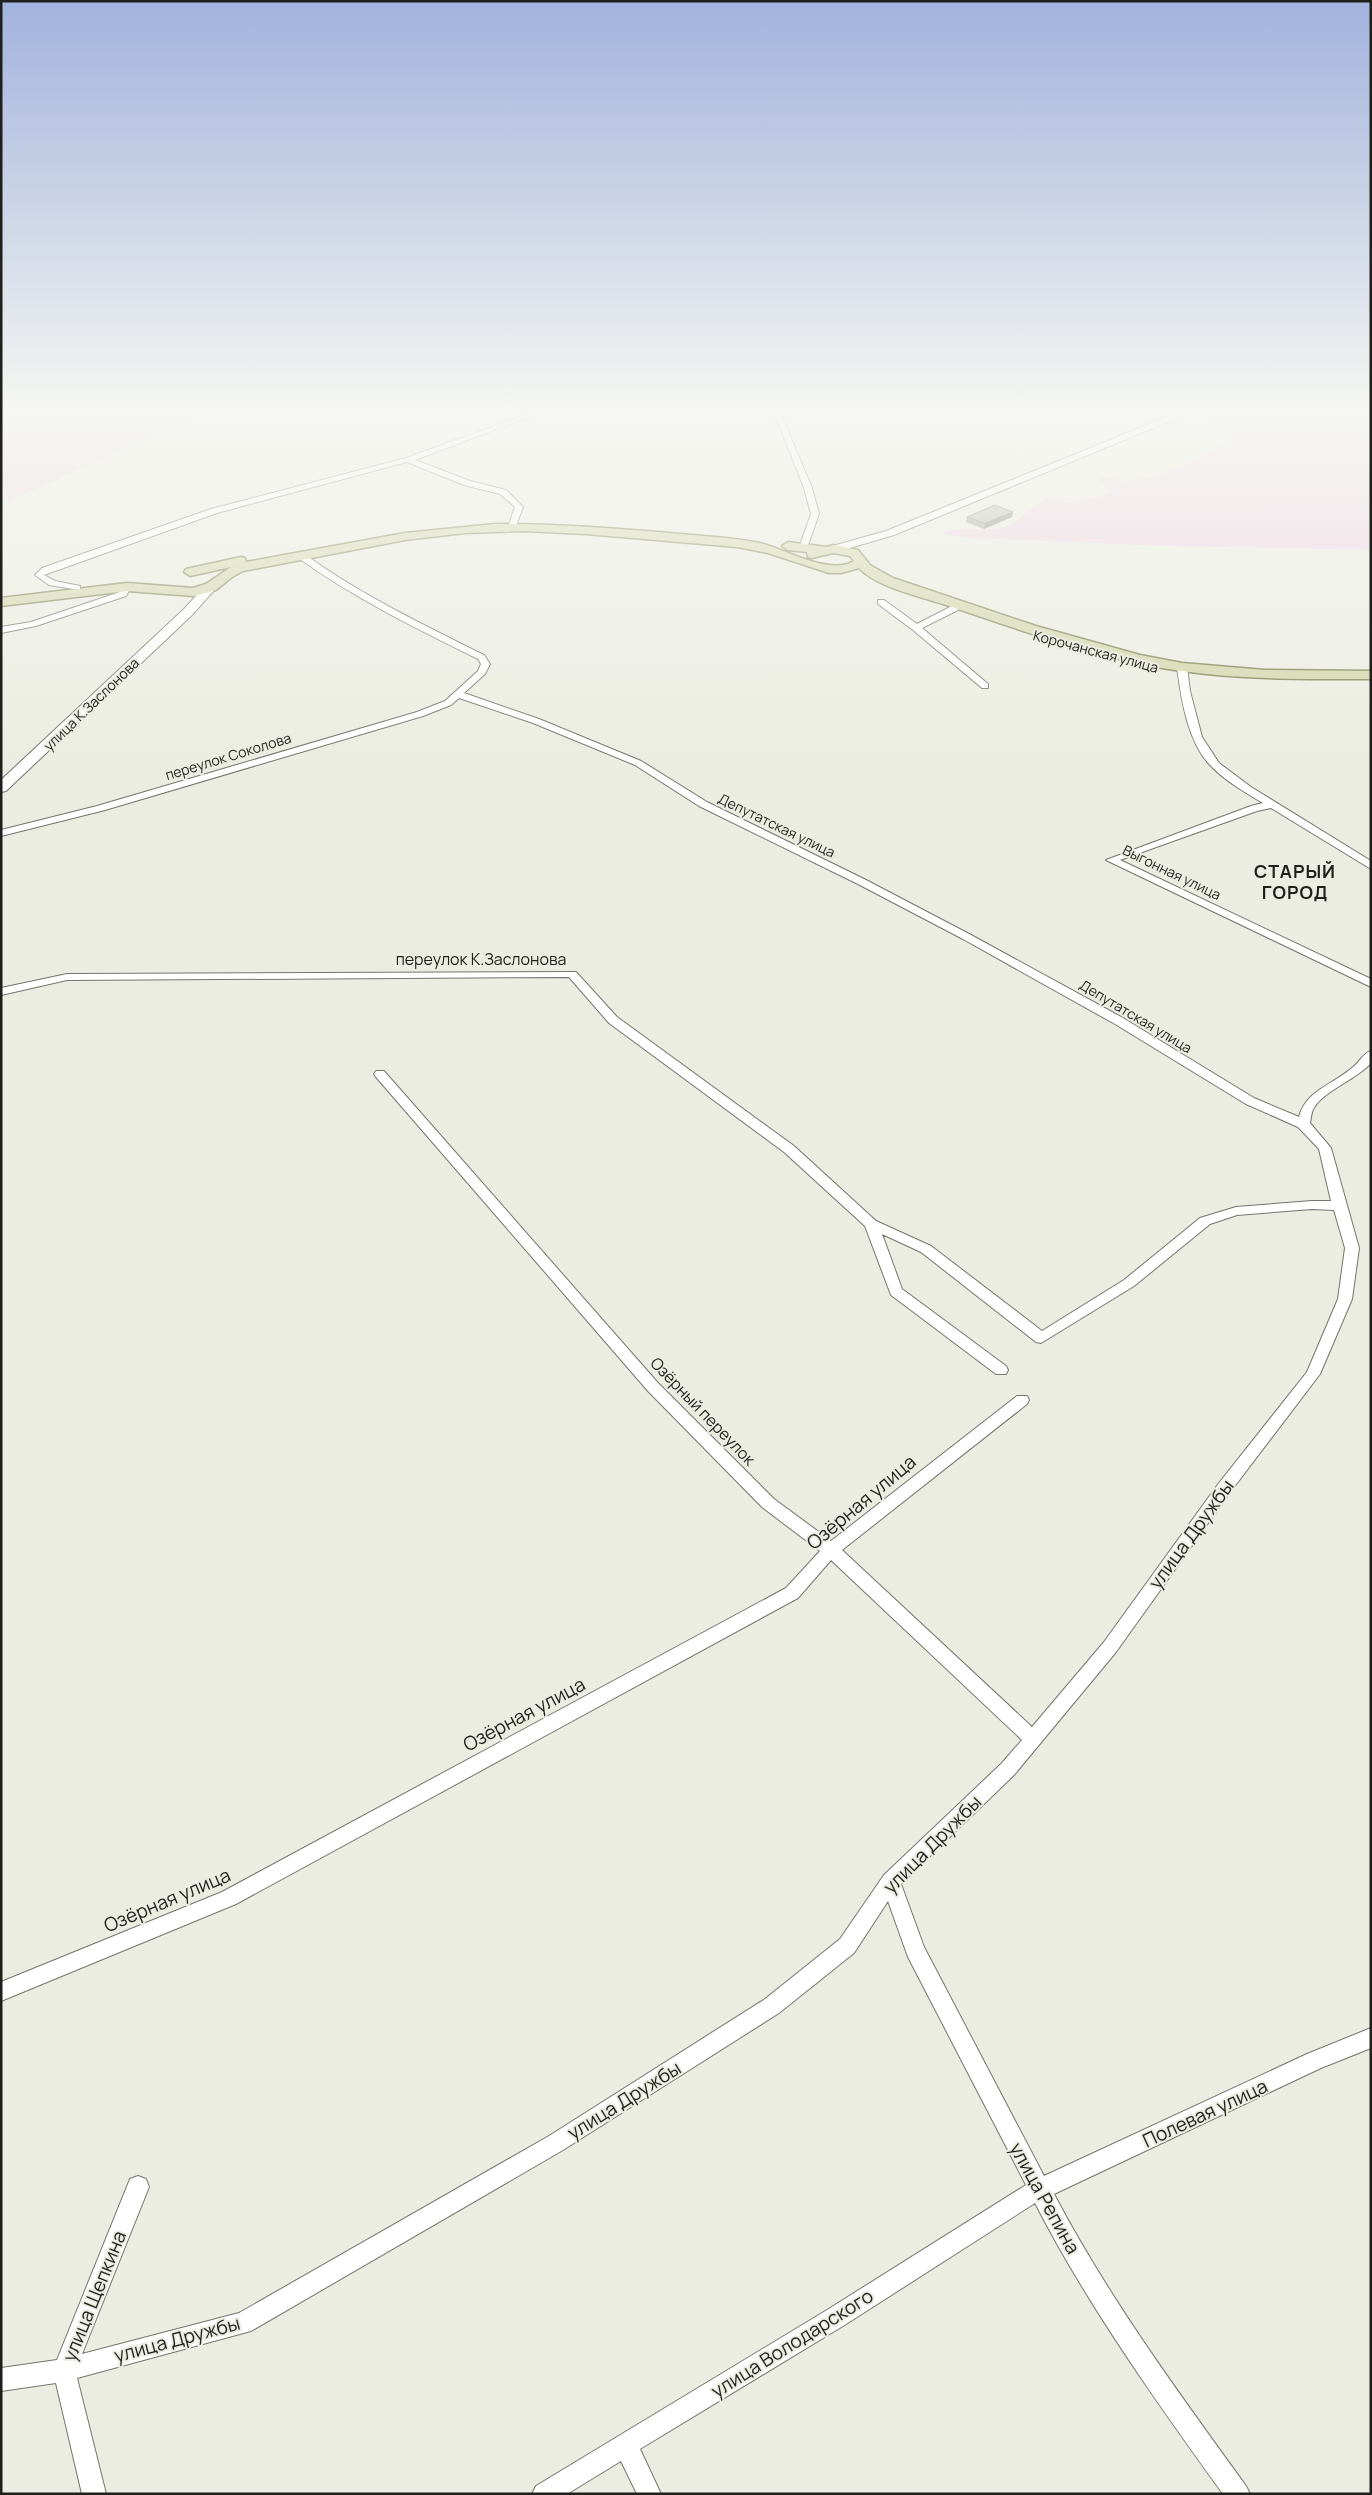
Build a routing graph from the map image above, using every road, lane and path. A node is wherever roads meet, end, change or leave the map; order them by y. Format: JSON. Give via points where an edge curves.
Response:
{"nodes":[{"id":1,"x":164,"y":528,"type":"edge"},
{"id":2,"x":451,"y":528,"type":"edge"},
{"id":3,"x":489,"y":528,"type":"edge"},
{"id":4,"x":537,"y":528,"type":"edge"},
{"id":5,"x":611,"y":528,"type":"edge"},
{"id":6,"x":810,"y":528,"type":"edge"},
{"id":7,"x":900,"y":528,"type":"edge"},
{"id":8,"x":920,"y":528,"type":"edge"},
{"id":9,"x":803,"y":548,"type":"junction"},
{"id":10,"x":829,"y":549,"type":"junction"},
{"id":11,"x":300,"y":556,"type":"junction"},
{"id":12,"x":860,"y":560,"type":"junction"},
{"id":13,"x":811,"y":563,"type":"junction"},
{"id":14,"x":831,"y":569,"type":"junction"},
{"id":15,"x":190,"y":572,"type":"junction"},
{"id":16,"x":170,"y":581,"type":"junction"},
{"id":17,"x":214,"y":584,"type":"junction"},
{"id":18,"x":127,"y":586,"type":"junction"},
{"id":19,"x":77,"y":588,"type":"junction"},
{"id":20,"x":1,"y":600,"type":"edge"},
{"id":21,"x":881,"y":602,"type":"dead end"},
{"id":22,"x":955,"y":608,"type":"junction"},
{"id":23,"x":180,"y":619,"type":"junction"},
{"id":24,"x":916,"y":628,"type":"junction"},
{"id":25,"x":1,"y":630,"type":"edge"},
{"id":26,"x":1182,"y":670,"type":"junction"},
{"id":27,"x":1371,"y":675,"type":"edge"},
{"id":28,"x":1371,"y":680,"type":"edge"},
{"id":29,"x":985,"y":686,"type":"dead end"},
{"id":30,"x":458,"y":694,"type":"junction"},
{"id":31,"x":1,"y":788,"type":"edge"},
{"id":32,"x":1272,"y":805,"type":"junction"},
{"id":33,"x":1,"y":833,"type":"edge"},
{"id":34,"x":1371,"y":866,"type":"edge"},
{"id":35,"x":1371,"y":984,"type":"edge"},
{"id":36,"x":1,"y":992,"type":"edge"},
{"id":37,"x":1371,"y":1055,"type":"edge"},
{"id":38,"x":380,"y":1074,"type":"dead end"},
{"id":39,"x":1303,"y":1124,"type":"junction"},
{"id":40,"x":1339,"y":1206,"type":"junction"},
{"id":41,"x":871,"y":1224,"type":"junction"},
{"id":42,"x":1001,"y":1370,"type":"dead end"},
{"id":43,"x":1022,"y":1400,"type":"dead end"},
{"id":44,"x":831,"y":1550,"type":"junction"},
{"id":45,"x":1034,"y":1738,"type":"junction"},
{"id":46,"x":891,"y":1881,"type":"junction"},
{"id":47,"x":1,"y":1992,"type":"edge"},
{"id":48,"x":1371,"y":2038,"type":"edge"},
{"id":49,"x":138,"y":2187,"type":"dead end"},
{"id":50,"x":1040,"y":2190,"type":"junction"},
{"id":51,"x":64,"y":2370,"type":"junction"},
{"id":52,"x":1,"y":2380,"type":"edge"},
{"id":53,"x":626,"y":2444,"type":"junction"},
{"id":54,"x":94,"y":2494,"type":"edge"},
{"id":55,"x":544,"y":2494,"type":"edge"},
{"id":56,"x":649,"y":2494,"type":"edge"},
{"id":57,"x":1238,"y":2494,"type":"edge"}],
"edges":[{"from":1,"to":19,"type":"street","via":[[39,574],[52,583]]},
{"from":2,"to":15,"type":"main road"},
{"from":3,"to":11,"type":"main road","via":[[433,533]]},
{"from":4,"to":13,"type":"main road","via":[[762,547]]},
{"from":5,"to":9,"type":"main road","via":[[750,540]]},
{"from":6,"to":9,"type":"street"},
{"from":7,"to":10,"type":"main road","via":[[874,539]]},
{"from":8,"to":12,"type":"main road","via":[[884,542]]},
{"from":9,"to":10,"type":"main road"},
{"from":10,"to":12,"type":"main road","name":"Корочанская улица","via":[[854,553]]},
{"from":10,"to":13,"type":"main road","via":[[812,554]]},
{"from":11,"to":17,"type":"main road","via":[[248,565]]},
{"from":11,"to":30,"type":"street","via":[[398,616],[481,657],[486,664],[482,672]]},
{"from":12,"to":14,"type":"main road","via":[[846,569]]},
{"from":12,"to":26,"type":"main road","name":"Корочанская улица","via":[[888,581],[1031,629]]},
{"from":13,"to":14,"type":"main road","name":"Корочанская улица"},
{"from":14,"to":22,"type":"main road","name":"Корочанская улица"},
{"from":15,"to":16,"type":"main road"},
{"from":15,"to":17,"type":"main road","via":[[210,573],[216,578]]},
{"from":16,"to":17,"type":"main road","via":[[194,592]]},
{"from":16,"to":18,"type":"main road"},
{"from":16,"to":19,"type":"main road"},
{"from":16,"to":23,"type":"main road","via":[[182,601]]},
{"from":17,"to":23,"type":"main road","name":"улица К.Заслонова"},
{"from":18,"to":20,"type":"main road"},
{"from":18,"to":25,"type":"street","via":[[123,594],[33,624]]},
{"from":19,"to":20,"type":"main road"},
{"from":21,"to":24,"type":"street"},
{"from":22,"to":24,"type":"street"},
{"from":22,"to":26,"type":"main road","name":"Корочанская улица","via":[[1120,659]]},
{"from":23,"to":31,"type":"main road","name":"улица К.Заслонова"},
{"from":24,"to":29,"type":"street"},
{"from":26,"to":27,"type":"main road","name":"Корочанская улица"},
{"from":26,"to":28,"type":"main road","name":"Корочанская улица","via":[[1267,678]]},
{"from":26,"to":32,"type":"street","via":[[1196,737],[1215,765]]},
{"from":30,"to":33,"type":"street","name":"переулок Соколова","via":[[448,703],[420,714],[101,808]]},
{"from":30,"to":39,"type":"street","name":"Депутатская улица","via":[[536,721],[638,763],[703,804],[854,878],[1119,1021],[1250,1101]]},
{"from":32,"to":34,"type":"street"},
{"from":32,"to":35,"type":"street","name":"Выгонная улица","via":[[1111,860]]},
{"from":36,"to":41,"type":"street","name":"переулок К.Заслонова","via":[[67,977],[572,974],[613,1020],[789,1149]]},
{"from":37,"to":39,"type":"street","via":[[1358,1070],[1308,1106]]},
{"from":38,"to":44,"type":"street","name":"Озёрный переулок","via":[[653,1387],[768,1503]]},
{"from":39,"to":40,"type":"street","name":"улица Дружбы","via":[[1325,1148]]},
{"from":40,"to":41,"type":"street","name":"переулок К.Заслонова","via":[[1236,1211],[1205,1221],[1129,1283],[1041,1338],[926,1249]]},
{"from":40,"to":45,"type":"street","name":"улица Дружбы","via":[[1352,1248],[1345,1299],[1313,1374],[1225,1487],[1110,1647]]},
{"from":41,"to":42,"type":"street","name":"переулок К.Заслонова","via":[[896,1292]]},
{"from":43,"to":44,"type":"street","name":"Озёрная улица"},
{"from":44,"to":45,"type":"street","name":"Озёрный переулок"},
{"from":44,"to":47,"type":"street","name":"Озёрная улица","via":[[792,1593],[229,1898]]},
{"from":45,"to":46,"type":"street","name":"улица Дружбы","via":[[1008,1769]]},
{"from":46,"to":50,"type":"street","name":"улица Репина","via":[[915,1950]]},
{"from":46,"to":51,"type":"street","name":"улица Дружбы","via":[[847,1946],[772,2006],[556,2143],[243,2323]]},
{"from":48,"to":50,"type":"street","name":"Полевая улица","via":[[1314,2061]]},
{"from":49,"to":51,"type":"street","name":"улица Щепкина"},
{"from":50,"to":53,"type":"street","name":"улица Володарского"},
{"from":50,"to":57,"type":"street","name":"улица Репина","via":[[1094,2286]]},
{"from":51,"to":52,"type":"street","name":"улица Дружбы"},
{"from":51,"to":54,"type":"street","name":"улица Щепкина"},
{"from":53,"to":55,"type":"street","name":"улица Володарского"},
{"from":53,"to":56,"type":"street"}]}
